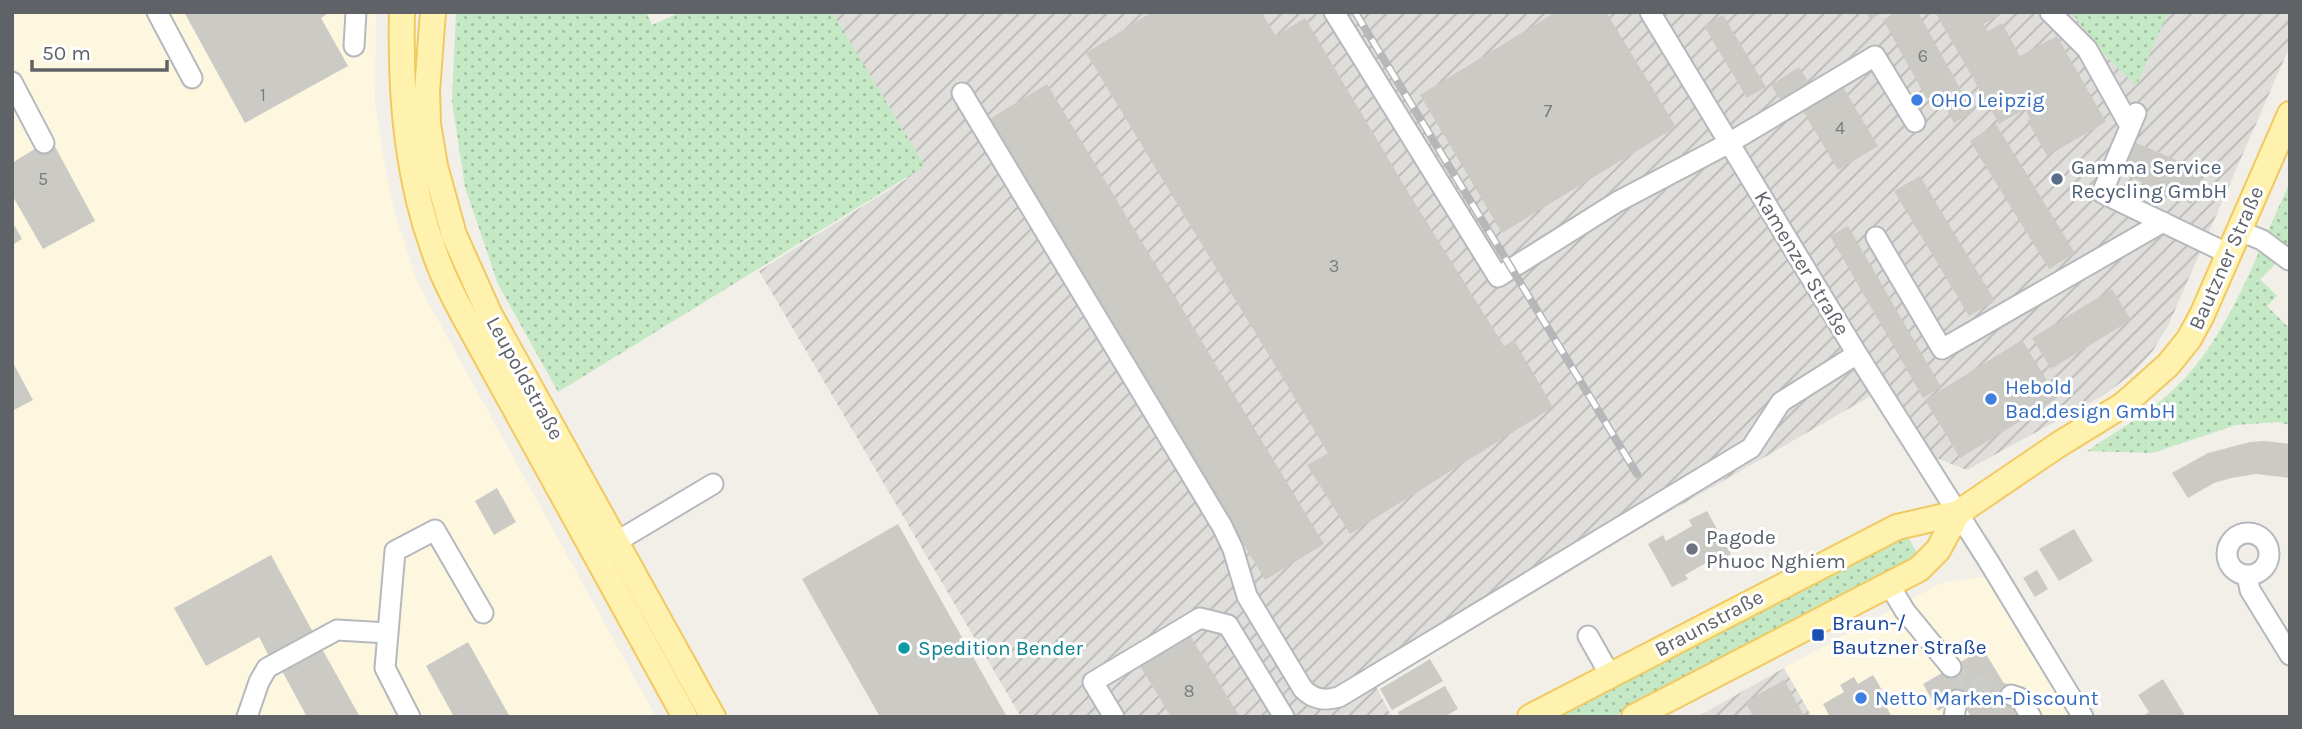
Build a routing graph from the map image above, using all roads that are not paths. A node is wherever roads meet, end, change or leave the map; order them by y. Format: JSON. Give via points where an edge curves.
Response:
{"nodes":[{"id":1,"x":157,"y":12,"type":"edge"},
{"id":2,"x":356,"y":12,"type":"edge"},
{"id":3,"x":401,"y":12,"type":"edge"},
{"id":4,"x":433,"y":12,"type":"edge"},
{"id":5,"x":1334,"y":12,"type":"edge"},
{"id":6,"x":1650,"y":12,"type":"edge"},
{"id":7,"x":2050,"y":12,"type":"edge"},
{"id":8,"x":354,"y":46,"type":"dead end"},
{"id":9,"x":192,"y":78,"type":"dead end"},
{"id":10,"x":12,"y":82,"type":"edge"},
{"id":11,"x":962,"y":93,"type":"dead end"},
{"id":12,"x":2290,"y":114,"type":"edge"},
{"id":13,"x":1915,"y":122,"type":"dead end"},
{"id":14,"x":44,"y":143,"type":"dead end"},
{"id":15,"x":1729,"y":143,"type":"junction"},
{"id":16,"x":2162,"y":222,"type":"junction"},
{"id":17,"x":2240,"y":231,"type":"junction"},
{"id":18,"x":1876,"y":237,"type":"dead end"},
{"id":19,"x":2229,"y":254,"type":"junction"},
{"id":20,"x":2289,"y":260,"type":"edge"},
{"id":21,"x":1857,"y":354,"type":"junction"},
{"id":22,"x":713,"y":484,"type":"dead end"},
{"id":23,"x":1958,"y":513,"type":"junction"},
{"id":24,"x":616,"y":542,"type":"junction"},
{"id":25,"x":2247,"y":575,"type":"dead end"},
{"id":26,"x":1889,"y":586,"type":"junction"},
{"id":27,"x":484,"y":613,"type":"dead end"},
{"id":28,"x":388,"y":633,"type":"junction"},
{"id":29,"x":1588,"y":636,"type":"dead end"},
{"id":30,"x":2290,"y":655,"type":"edge"},
{"id":31,"x":1951,"y":667,"type":"tunnel mouth"},
{"id":32,"x":1610,"y":675,"type":"junction"},
{"id":33,"x":2011,"y":695,"type":"tunnel mouth"},
{"id":34,"x":1643,"y":715,"type":"edge"},
{"id":35,"x":247,"y":717,"type":"edge"},
{"id":36,"x":410,"y":717,"type":"edge"},
{"id":37,"x":685,"y":717,"type":"edge"},
{"id":38,"x":713,"y":717,"type":"edge"},
{"id":39,"x":1114,"y":717,"type":"edge"},
{"id":40,"x":1284,"y":717,"type":"edge"},
{"id":41,"x":1530,"y":717,"type":"edge"},
{"id":42,"x":2031,"y":717,"type":"edge"},
{"id":43,"x":2083,"y":717,"type":"edge"}],
"edges":[{"from":1,"to":9,"type":"street"},
{"from":2,"to":8,"type":"street"},
{"from":3,"to":37,"type":"main road","name":"Leupoldstraße","via":[[402,101],[409,157],[421,214],[440,268]]},
{"from":4,"to":24,"type":"main road","name":"Leupoldstraße","via":[[428,124],[454,235],[489,313]]},
{"from":5,"to":15,"type":"street","via":[[1499,277],[1617,202]]},
{"from":6,"to":15,"type":"street","name":"Kamenzer Straße"},
{"from":7,"to":16,"type":"street","via":[[2087,49],[2133,119],[2102,193]]},
{"from":10,"to":14,"type":"street"},
{"from":11,"to":21,"type":"street","via":[[1222,526],[1247,596],[1303,689],[1320,700],[1339,697],[1751,448],[1781,401]]},
{"from":12,"to":17,"type":"main road","name":"Bautzner Straße"},
{"from":13,"to":15,"type":"street","via":[[1875,56]]},
{"from":15,"to":21,"type":"street","name":"Kamenzer Straße"},
{"from":16,"to":18,"type":"street","via":[[1942,349]]},
{"from":16,"to":19,"type":"street"},
{"from":17,"to":19,"type":"main road","name":"Bautzner Straße"},
{"from":17,"to":20,"type":"street"},
{"from":19,"to":23,"type":"main road","name":"Bautzner Straße","via":[[2189,339],[2147,386]]},
{"from":21,"to":23,"type":"street","name":"Kamenzer Straße"},
{"from":22,"to":24,"type":"street"},
{"from":23,"to":26,"type":"main road","via":[[1928,562]]},
{"from":23,"to":32,"type":"main road","name":"Braunstraße","via":[[1896,527]]},
{"from":23,"to":43,"type":"street"},
{"from":24,"to":38,"type":"main road","name":"Leupoldstraße"},
{"from":25,"to":30,"type":"street","via":[[2250,590]]},
{"from":26,"to":31,"type":"street"},
{"from":26,"to":34,"type":"main road"},
{"from":27,"to":28,"type":"street","via":[[435,530],[395,551]]},
{"from":28,"to":35,"type":"street","via":[[337,630],[267,668]]},
{"from":28,"to":36,"type":"street","via":[[385,668]]},
{"from":29,"to":32,"type":"street"},
{"from":32,"to":41,"type":"main road","name":"Braunstraße"},
{"from":33,"to":42,"type":"street","via":[[2020,698]]},
{"from":39,"to":40,"type":"street","via":[[1093,682],[1200,618],[1228,625]]}]}
